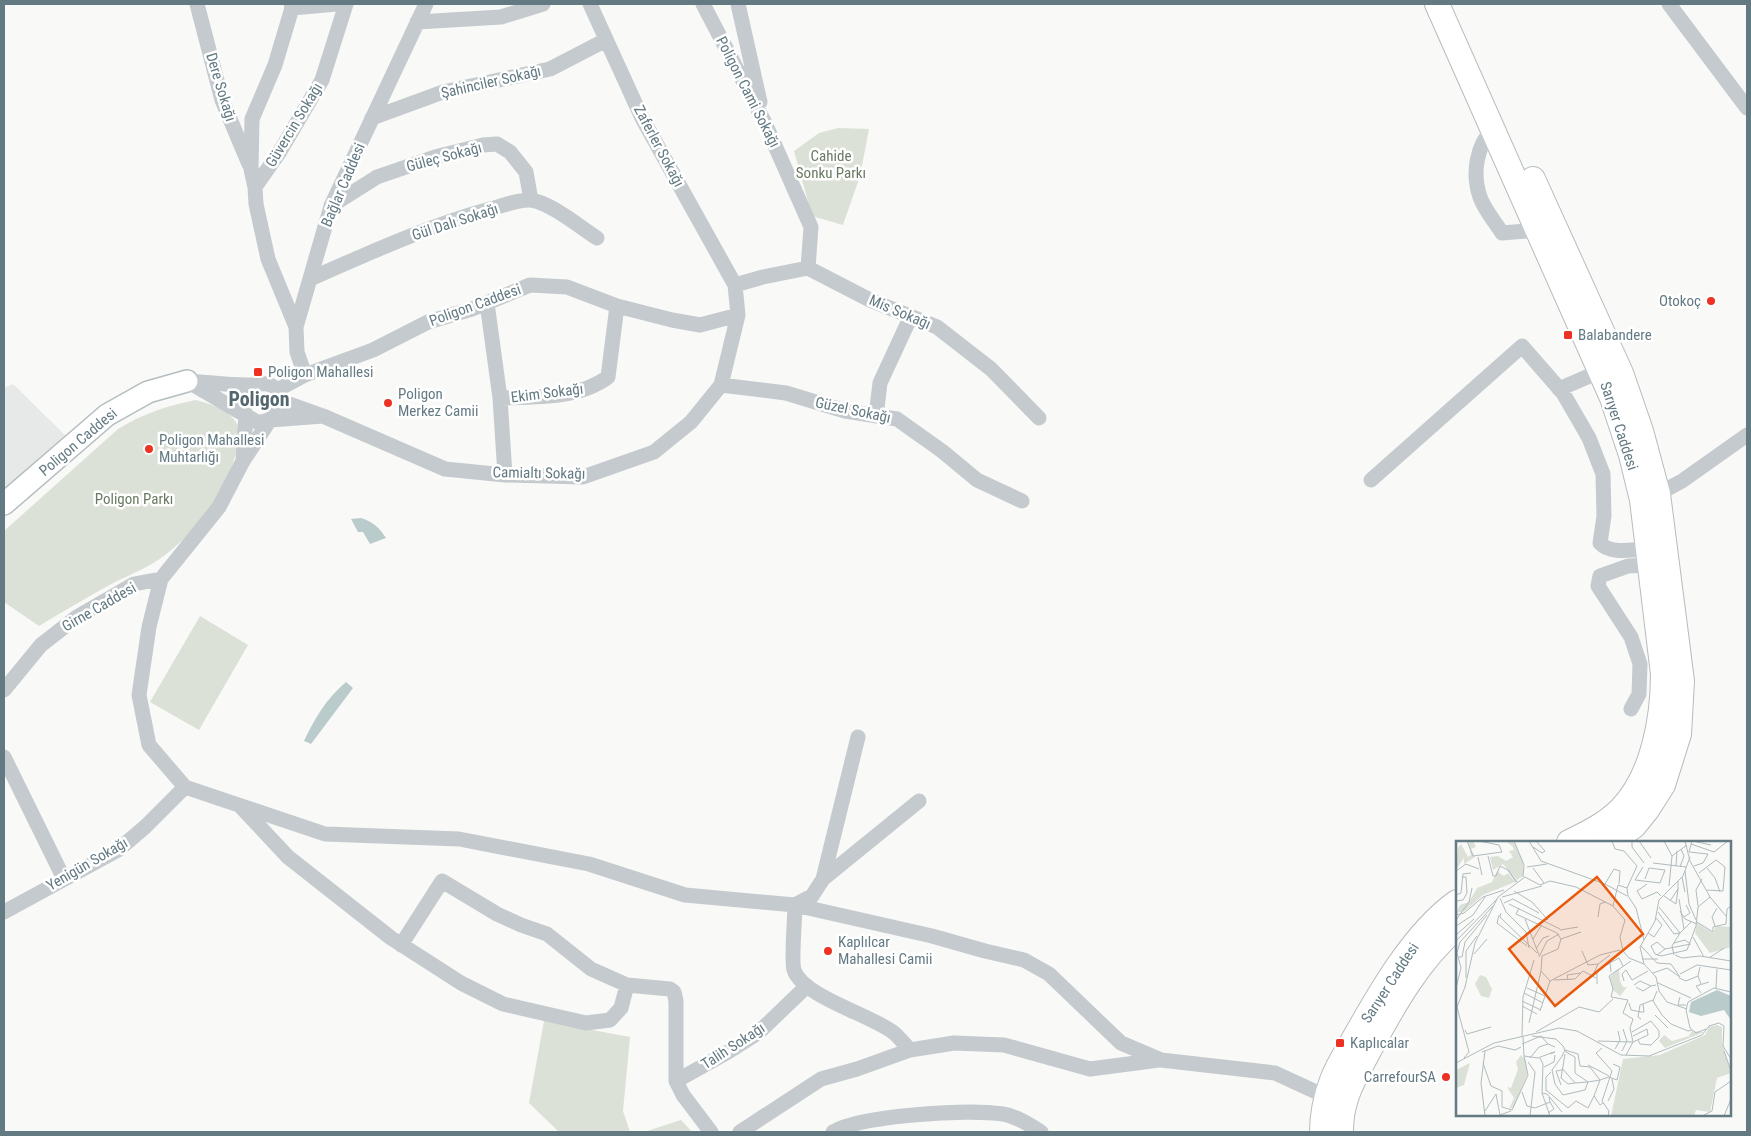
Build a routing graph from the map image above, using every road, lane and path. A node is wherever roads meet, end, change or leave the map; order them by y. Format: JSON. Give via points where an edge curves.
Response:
{"nodes":[{"id":1,"x":197,"y":4,"type":"edge"},
{"id":2,"x":337,"y":4,"type":"edge"},
{"id":3,"x":346,"y":4,"type":"edge"},
{"id":4,"x":426,"y":4,"type":"edge"},
{"id":5,"x":543,"y":4,"type":"edge"},
{"id":6,"x":590,"y":4,"type":"edge"},
{"id":7,"x":703,"y":4,"type":"edge"},
{"id":8,"x":738,"y":4,"type":"edge"},
{"id":9,"x":1437,"y":4,"type":"edge"},
{"id":10,"x":1455,"y":4,"type":"edge"},
{"id":11,"x":1669,"y":4,"type":"edge"},
{"id":12,"x":292,"y":6,"type":"edge"},
{"id":13,"x":417,"y":22,"type":"junction"},
{"id":14,"x":606,"y":40,"type":"junction"},
{"id":15,"x":1747,"y":108,"type":"edge"},
{"id":16,"x":372,"y":118,"type":"junction"},
{"id":17,"x":765,"y":123,"type":"junction"},
{"id":18,"x":1494,"y":128,"type":"junction"},
{"id":19,"x":251,"y":169,"type":"junction"},
{"id":20,"x":255,"y":187,"type":"junction"},
{"id":21,"x":532,"y":200,"type":"junction"},
{"id":22,"x":331,"y":206,"type":"junction"},
{"id":23,"x":1537,"y":230,"type":"junction"},
{"id":24,"x":597,"y":238,"type":"dead end"},
{"id":25,"x":808,"y":268,"type":"junction"},
{"id":26,"x":310,"y":279,"type":"junction"},
{"id":27,"x":735,"y":285,"type":"junction"},
{"id":28,"x":487,"y":303,"type":"junction"},
{"id":29,"x":617,"y":306,"type":"junction"},
{"id":30,"x":738,"y":315,"type":"junction"},
{"id":31,"x":911,"y":316,"type":"junction"},
{"id":32,"x":296,"y":327,"type":"junction"},
{"id":33,"x":1601,"y":371,"type":"junction"},
{"id":34,"x":306,"y":375,"type":"junction"},
{"id":35,"x":187,"y":381,"type":"junction"},
{"id":36,"x":253,"y":384,"type":"junction"},
{"id":37,"x":721,"y":385,"type":"junction"},
{"id":38,"x":1559,"y":389,"type":"junction"},
{"id":39,"x":279,"y":396,"type":"junction"},
{"id":40,"x":500,"y":398,"type":"junction"},
{"id":41,"x":246,"y":415,"type":"junction"},
{"id":42,"x":323,"y":416,"type":"junction"},
{"id":43,"x":876,"y":416,"type":"junction"},
{"id":44,"x":1040,"y":418,"type":"dead end"},
{"id":45,"x":270,"y":420,"type":"junction"},
{"id":46,"x":1747,"y":435,"type":"edge"},
{"id":47,"x":243,"y":461,"type":"junction"},
{"id":48,"x":505,"y":475,"type":"junction"},
{"id":49,"x":1371,"y":480,"type":"dead end"},
{"id":50,"x":1658,"y":494,"type":"junction"},
{"id":51,"x":1022,"y":501,"type":"dead end"},
{"id":52,"x":4,"y":504,"type":"edge"},
{"id":53,"x":1649,"y":557,"type":"junction"},
{"id":54,"x":161,"y":579,"type":"junction"},
{"id":55,"x":4,"y":690,"type":"edge"},
{"id":56,"x":1631,"y":709,"type":"dead end"},
{"id":57,"x":858,"y":737,"type":"dead end"},
{"id":58,"x":4,"y":758,"type":"edge"},
{"id":59,"x":185,"y":787,"type":"junction"},
{"id":60,"x":919,"y":801,"type":"dead end"},
{"id":61,"x":239,"y":805,"type":"junction"},
{"id":62,"x":1571,"y":841,"type":"edge"},
{"id":63,"x":1613,"y":841,"type":"edge"},
{"id":64,"x":64,"y":879,"type":"junction"},
{"id":65,"x":823,"y":879,"type":"junction"},
{"id":66,"x":1456,"y":903,"type":"edge"},
{"id":67,"x":795,"y":905,"type":"junction"},
{"id":68,"x":4,"y":912,"type":"edge"},
{"id":69,"x":1456,"y":928,"type":"edge"},
{"id":70,"x":401,"y":945,"type":"junction"},
{"id":71,"x":627,"y":985,"type":"junction"},
{"id":72,"x":806,"y":986,"type":"junction"},
{"id":73,"x":910,"y":1050,"type":"junction"},
{"id":74,"x":1161,"y":1060,"type":"junction"},
{"id":75,"x":676,"y":1081,"type":"junction"},
{"id":76,"x":1335,"y":1100,"type":"junction"},
{"id":77,"x":711,"y":1132,"type":"edge"},
{"id":78,"x":740,"y":1132,"type":"edge"},
{"id":79,"x":832,"y":1132,"type":"edge"},
{"id":80,"x":1041,"y":1132,"type":"edge"},
{"id":81,"x":1322,"y":1132,"type":"edge"},
{"id":82,"x":1341,"y":1132,"type":"edge"}],
"edges":[{"from":1,"to":19,"type":"street","name":"Dere Sokağı","via":[[222,100]]},
{"from":2,"to":12,"type":"street"},
{"from":3,"to":20,"type":"street","name":"Güvercin Sokağı","via":[[322,80]]},
{"from":4,"to":13,"type":"street","name":"Bağlar Caddesi"},
{"from":5,"to":13,"type":"street","via":[[501,17]]},
{"from":6,"to":14,"type":"street","name":"Zaferler Sokağı"},
{"from":7,"to":17,"type":"street","name":"Poligon Cami Sokağı"},
{"from":8,"to":17,"type":"street"},
{"from":9,"to":18,"type":"main road","name":"Sarıyer Caddesi"},
{"from":10,"to":50,"type":"main road","name":"Sarıyer Caddesi","via":[[1621,373]]},
{"from":11,"to":15,"type":"street"},
{"from":12,"to":19,"type":"street","via":[[274,65],[252,119]]},
{"from":13,"to":16,"type":"street","name":"Bağlar Caddesi"},
{"from":14,"to":16,"type":"street","name":"Şahinciler Sokağı","via":[[550,69],[443,92]]},
{"from":14,"to":27,"type":"street","name":"Zaferler Sokağı","via":[[642,118]]},
{"from":16,"to":22,"type":"street","name":"Bağlar Caddesi"},
{"from":17,"to":25,"type":"street","name":"Poligon Cami Sokağı","via":[[811,227]]},
{"from":18,"to":23,"type":"main road","name":"Sarıyer Caddesi"},
{"from":18,"to":23,"type":"street","via":[[1479,149],[1476,169],[1480,197],[1502,233]]},
{"from":19,"to":20,"type":"street"},
{"from":20,"to":32,"type":"street","via":[[268,258]]},
{"from":21,"to":22,"type":"street","name":"Güleç Sokağı","via":[[526,172],[510,152],[497,144],[435,156],[377,177]]},
{"from":21,"to":24,"type":"street","via":[[556,210]]},
{"from":21,"to":26,"type":"street","name":"Gül Dalı Sokağı","via":[[470,215],[420,232]]},
{"from":22,"to":26,"type":"street","name":"Bağlar Caddesi"},
{"from":23,"to":33,"type":"main road","name":"Sarıyer Caddesi"},
{"from":25,"to":27,"type":"street"},
{"from":25,"to":31,"type":"street","name":"Mis Sokağı","via":[[870,300]]},
{"from":26,"to":32,"type":"street","name":"Bağlar Caddesi"},
{"from":27,"to":30,"type":"street","name":"Camialtı Sokağı"},
{"from":28,"to":29,"type":"street","name":"Poligon Caddesi","via":[[530,285],[567,287]]},
{"from":28,"to":34,"type":"street","name":"Poligon Caddesi","via":[[428,322],[373,350]]},
{"from":28,"to":40,"type":"street"},
{"from":29,"to":30,"type":"street","name":"Poligon Caddesi","via":[[700,325]]},
{"from":29,"to":40,"type":"street","name":"Ekim Sokağı","via":[[608,377],[597,386],[569,393]]},
{"from":30,"to":37,"type":"street","name":"Camialtı Sokağı"},
{"from":31,"to":43,"type":"street","via":[[880,383]]},
{"from":31,"to":44,"type":"street","name":"Mis Sokağı","via":[[937,327],[991,369]]},
{"from":32,"to":34,"type":"street","name":"Bağlar Caddesi","via":[[297,352]]},
{"from":33,"to":38,"type":"street"},
{"from":33,"to":53,"type":"main road","name":"Sarıyer Caddesi","via":[[1631,455],[1642,500]]},
{"from":34,"to":39,"type":"street","name":"Poligon Caddesi"},
{"from":35,"to":36,"type":"street"},
{"from":35,"to":41,"type":"street"},
{"from":35,"to":52,"type":"street","name":"Poligon Caddesi","via":[[148,392],[107,415]]},
{"from":36,"to":39,"type":"street","via":[[272,386]]},
{"from":36,"to":41,"type":"street","via":[[242,398]]},
{"from":37,"to":43,"type":"street","name":"Güzel Sokağı","via":[[786,393],[845,411]]},
{"from":37,"to":48,"type":"street","name":"Camialtı Sokağı","via":[[691,422],[654,452],[583,477]]},
{"from":38,"to":49,"type":"street","via":[[1522,346]]},
{"from":38,"to":53,"type":"street","via":[[1589,438],[1603,474],[1604,516],[1600,543],[1605,548]]},
{"from":39,"to":42,"type":"street","name":"Camialtı Sokağı"},
{"from":39,"to":45,"type":"street","via":[[278,412]]},
{"from":40,"to":48,"type":"street"},
{"from":41,"to":45,"type":"street","via":[[257,422]]},
{"from":41,"to":47,"type":"street"},
{"from":42,"to":45,"type":"street"},
{"from":42,"to":48,"type":"street","name":"Camialtı Sokağı","via":[[444,469]]},
{"from":43,"to":51,"type":"street","name":"Güzel Sokağı","via":[[897,419],[978,480]]},
{"from":45,"to":47,"type":"street"},
{"from":46,"to":50,"type":"street"},
{"from":47,"to":54,"type":"street","via":[[219,507]]},
{"from":50,"to":63,"type":"main road","name":"Sarıyer Caddesi","via":[[1682,682],[1679,734],[1663,785],[1634,826]]},
{"from":53,"to":56,"type":"street","via":[[1600,576],[1598,586],[1631,637],[1640,664],[1639,694]]},
{"from":53,"to":62,"type":"main road","name":"Sarıyer Caddesi","via":[[1663,674],[1663,697],[1656,738],[1644,772],[1622,808],[1596,829]]},
{"from":54,"to":55,"type":"street","name":"Girne Caddesi","via":[[134,584],[77,616],[40,645]]},
{"from":54,"to":59,"type":"street","via":[[149,627],[139,695],[149,745]]},
{"from":57,"to":65,"type":"street"},
{"from":58,"to":64,"type":"street"},
{"from":59,"to":61,"type":"street"},
{"from":59,"to":64,"type":"street","name":"Yenigün Sokağı","via":[[118,850]]},
{"from":60,"to":65,"type":"street"},
{"from":61,"to":67,"type":"street","via":[[325,834],[459,839],[589,864],[685,895]]},
{"from":61,"to":70,"type":"street","via":[[288,857]]},
{"from":64,"to":68,"type":"street","name":"Yenigün Sokağı"},
{"from":65,"to":67,"type":"street","via":[[812,896]]},
{"from":66,"to":76,"type":"main road","name":"Sarıyer Caddesi","via":[[1435,921],[1406,955],[1363,1023],[1333,1077]]},
{"from":67,"to":72,"type":"street","via":[[793,969]]},
{"from":67,"to":74,"type":"street","via":[[1024,960],[1049,974],[1121,1043]]},
{"from":69,"to":76,"type":"main road","name":"Sarıyer Caddesi","via":[[1421,964],[1356,1075]]},
{"from":70,"to":71,"type":"street","via":[[461,984],[503,1004],[586,1023],[610,1020],[621,1008]]},
{"from":70,"to":71,"type":"street","via":[[442,880],[497,914],[547,934],[591,969]]},
{"from":71,"to":75,"type":"street","via":[[674,992]]},
{"from":72,"to":73,"type":"street","via":[[893,1033]]},
{"from":72,"to":75,"type":"street","name":"Talih Sokağı","via":[[758,1033]]},
{"from":73,"to":74,"type":"street","via":[[954,1043],[1004,1045],[1090,1069]]},
{"from":73,"to":78,"type":"street","via":[[821,1079]]},
{"from":74,"to":76,"type":"street","via":[[1275,1073]]},
{"from":75,"to":77,"type":"street"},
{"from":76,"to":81,"type":"main road","name":"Sarıyer Caddesi"},
{"from":76,"to":82,"type":"main road","name":"Sarıyer Caddesi"},
{"from":79,"to":80,"type":"street","via":[[882,1119],[949,1113],[1004,1114]]}]}
